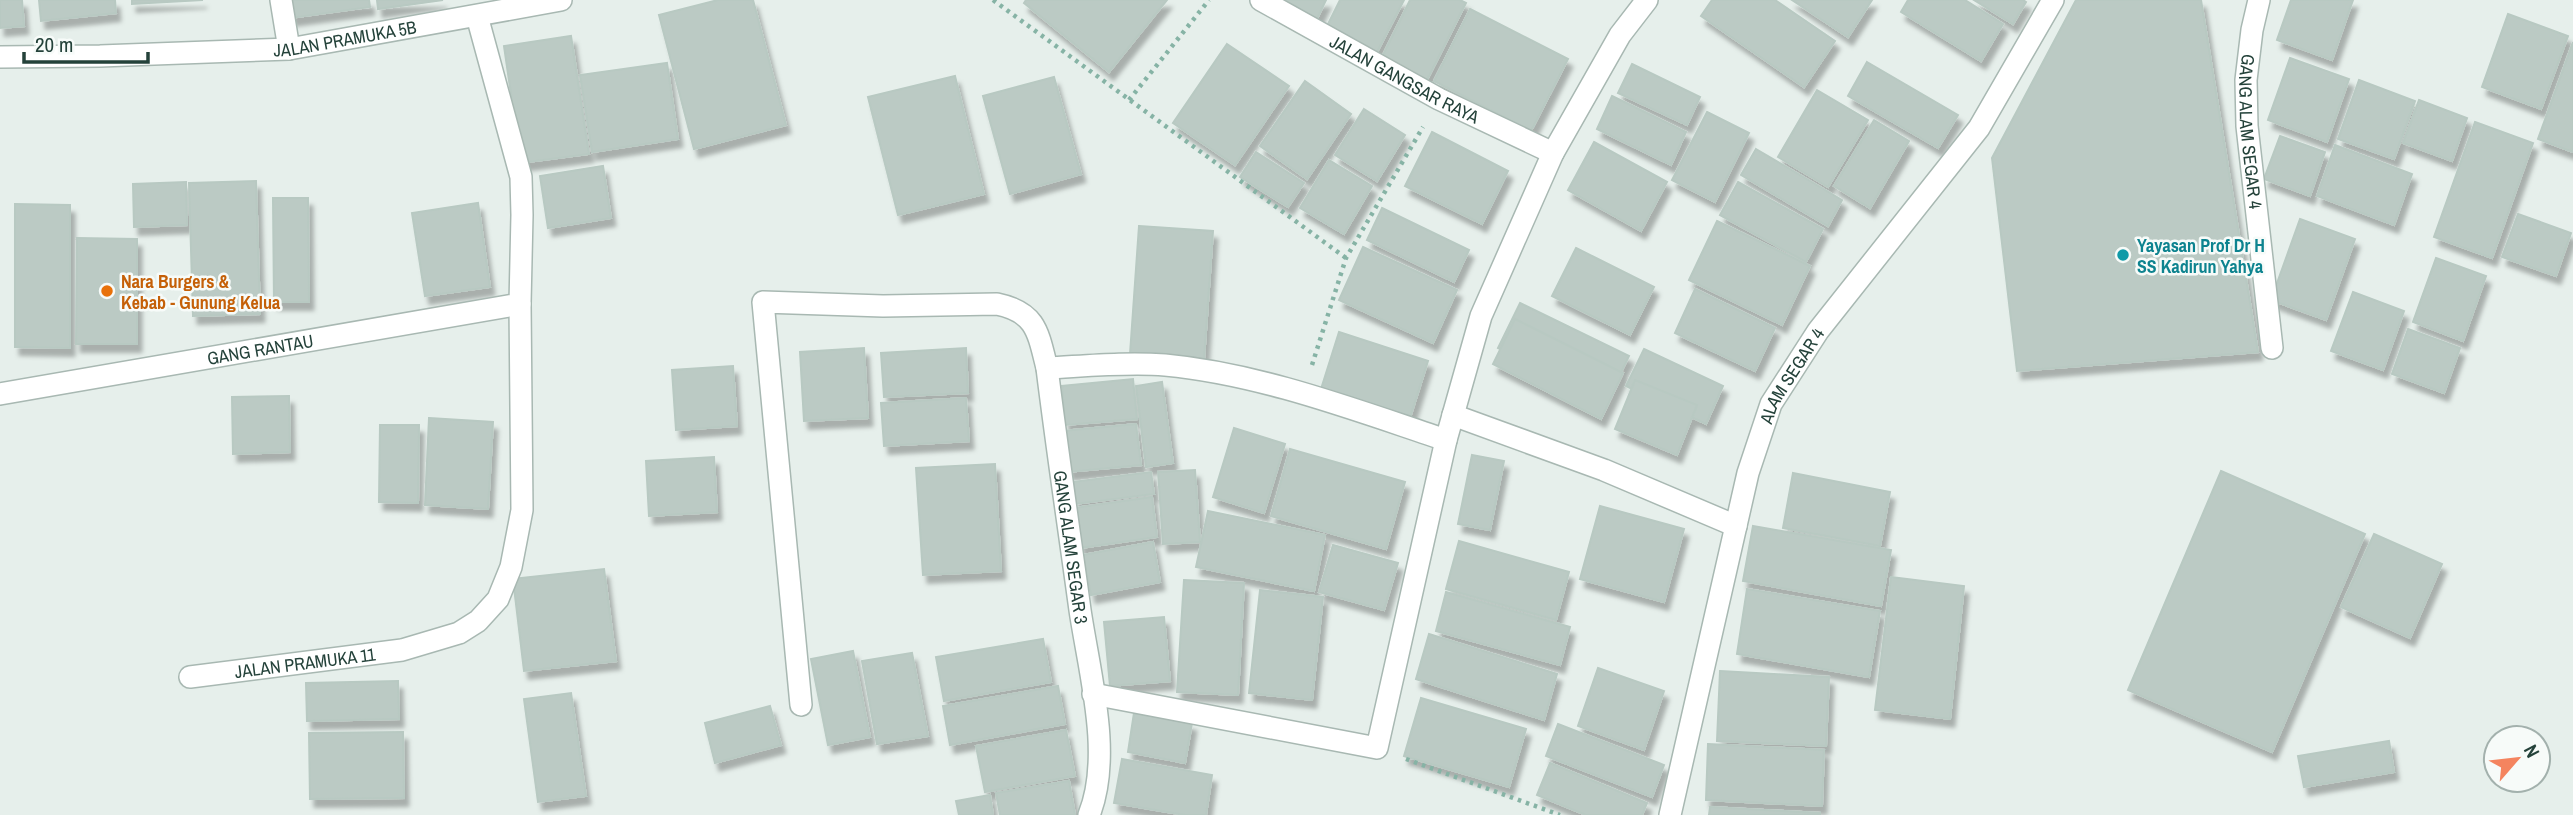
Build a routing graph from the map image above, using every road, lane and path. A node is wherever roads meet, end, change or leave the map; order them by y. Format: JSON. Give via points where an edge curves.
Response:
{"nodes":[{"id":1,"x":281,"y":0,"type":"edge"},
{"id":2,"x":561,"y":0,"type":"edge"},
{"id":3,"x":993,"y":0,"type":"edge"},
{"id":4,"x":1209,"y":0,"type":"edge"},
{"id":5,"x":1261,"y":0,"type":"edge"},
{"id":6,"x":1647,"y":0,"type":"edge"},
{"id":7,"x":2053,"y":0,"type":"edge"},
{"id":8,"x":2259,"y":0,"type":"edge"},
{"id":9,"x":477,"y":16,"type":"junction"},
{"id":10,"x":289,"y":49,"type":"junction"},
{"id":11,"x":0,"y":57,"type":"edge"},
{"id":12,"x":1439,"y":99,"type":"junction"},
{"id":13,"x":1129,"y":100,"type":"junction"},
{"id":14,"x":1553,"y":153,"type":"junction"},
{"id":15,"x":1346,"y":258,"type":"junction"},
{"id":16,"x":520,"y":304,"type":"junction"},
{"id":17,"x":2272,"y":348,"type":"dead end"},
{"id":18,"x":1047,"y":368,"type":"junction"},
{"id":19,"x":0,"y":394,"type":"edge"},
{"id":20,"x":1303,"y":394,"type":"junction"},
{"id":21,"x":1453,"y":415,"type":"junction"},
{"id":22,"x":1446,"y":440,"type":"junction"},
{"id":23,"x":1736,"y":526,"type":"junction"},
{"id":24,"x":190,"y":677,"type":"dead end"},
{"id":25,"x":1093,"y":694,"type":"junction"},
{"id":26,"x":801,"y":705,"type":"dead end"},
{"id":27,"x":1377,"y":748,"type":"junction"},
{"id":28,"x":1089,"y":815,"type":"edge"},
{"id":29,"x":1560,"y":815,"type":"edge"},
{"id":30,"x":1670,"y":815,"type":"edge"}],
"edges":[{"from":1,"to":10,"type":"street"},
{"from":2,"to":9,"type":"street","name":"JALAN PRAMUKA 5B"},
{"from":3,"to":13,"type":"path"},
{"from":4,"to":13,"type":"path"},
{"from":5,"to":12,"type":"street","name":"JALAN GANGSAR RAYA"},
{"from":6,"to":14,"type":"street","via":[[1620,35]]},
{"from":7,"to":23,"type":"street","name":"ALAM SEGAR 4","via":[[1979,128],[1818,331],[1771,404]]},
{"from":8,"to":17,"type":"street","name":"GANG ALAM SEGAR 4","via":[[2246,80],[2247,126]]},
{"from":9,"to":10,"type":"street","name":"JALAN PRAMUKA 5B"},
{"from":9,"to":16,"type":"street","name":"JALAN PRAMUKA 11","via":[[521,177]]},
{"from":10,"to":11,"type":"street","name":"JALAN PRAMUKA 5B"},
{"from":12,"to":14,"type":"street","name":"JALAN GANGSAR RAYA"},
{"from":12,"to":15,"type":"path"},
{"from":13,"to":15,"type":"path"},
{"from":14,"to":21,"type":"street","via":[[1481,316]]},
{"from":15,"to":20,"type":"path"},
{"from":16,"to":19,"type":"street","name":"GANG RANTAU"},
{"from":16,"to":24,"type":"street","name":"JALAN PRAMUKA 11","via":[[522,510],[511,567],[498,599],[459,633],[402,650]]},
{"from":18,"to":20,"type":"street","via":[[1164,365],[1206,370]]},
{"from":18,"to":25,"type":"street","name":"GANG ALAM SEGAR 3"},
{"from":18,"to":26,"type":"street","name":"GANG ALAM SEGAR 3","via":[[1039,335],[1027,314],[1013,307],[763,302]]},
{"from":20,"to":22,"type":"street"},
{"from":21,"to":22,"type":"street"},
{"from":21,"to":23,"type":"street","via":[[1604,470]]},
{"from":22,"to":27,"type":"street"},
{"from":23,"to":30,"type":"street","name":"ALAM SEGAR 4"},
{"from":25,"to":27,"type":"street"},
{"from":25,"to":28,"type":"street","name":"GANG ALAM SEGAR 3","via":[[1099,755],[1096,796]]},
{"from":27,"to":29,"type":"path"}]}
